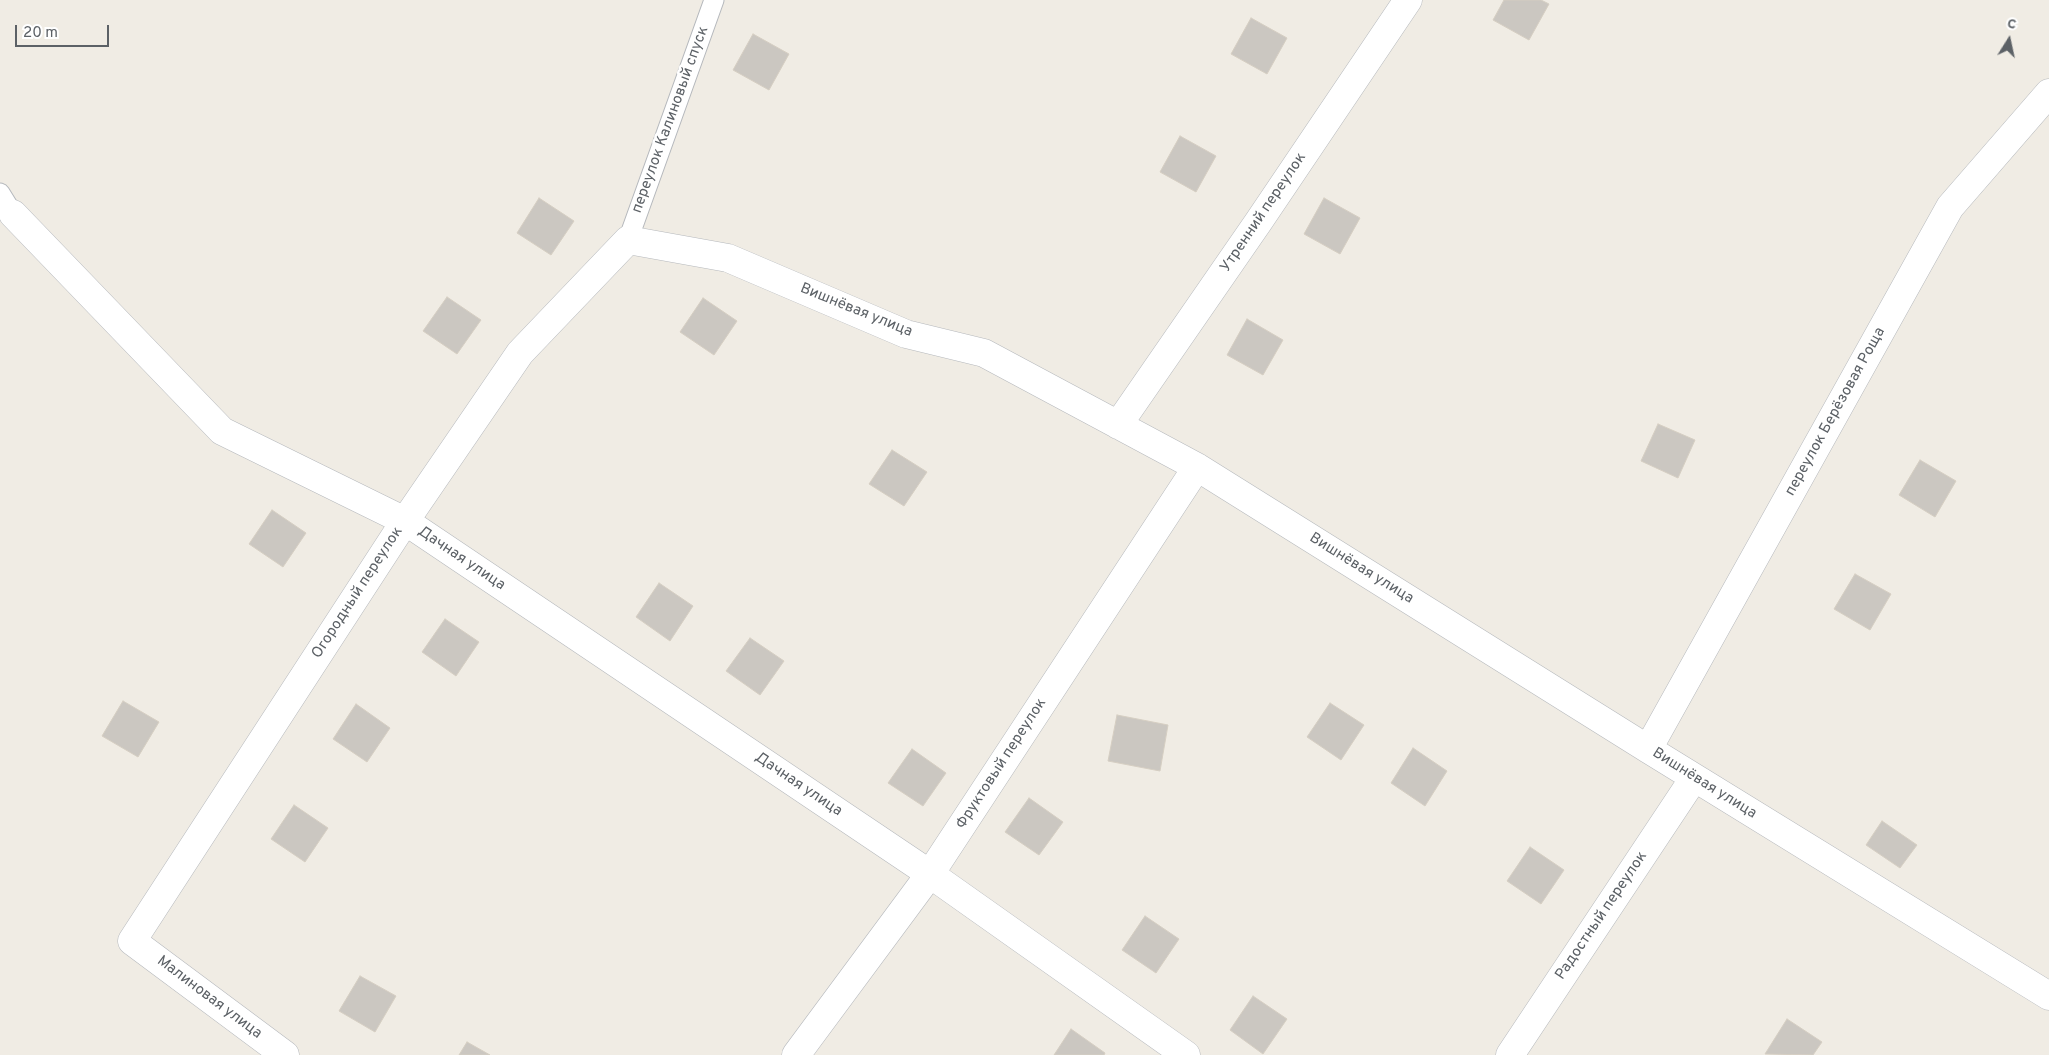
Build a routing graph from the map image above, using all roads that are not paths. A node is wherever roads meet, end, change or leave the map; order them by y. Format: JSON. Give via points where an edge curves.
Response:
{"nodes":[{"id":1,"x":714,"y":0,"type":"edge"},
{"id":2,"x":1408,"y":0,"type":"edge"},
{"id":3,"x":2049,"y":93,"type":"edge"},
{"id":4,"x":7,"y":204,"type":"edge"},
{"id":5,"x":628,"y":240,"type":"junction"},
{"id":6,"x":1118,"y":425,"type":"junction"},
{"id":7,"x":1197,"y":467,"type":"junction"},
{"id":8,"x":405,"y":521,"type":"junction"},
{"id":9,"x":1648,"y":749,"type":"junction"},
{"id":10,"x":1694,"y":778,"type":"junction"},
{"id":11,"x":930,"y":874,"type":"junction"},
{"id":12,"x":132,"y":941,"type":"joint"},
{"id":13,"x":2049,"y":996,"type":"edge"},
{"id":14,"x":285,"y":1055,"type":"edge"},
{"id":15,"x":796,"y":1055,"type":"edge"},
{"id":16,"x":1186,"y":1055,"type":"edge"},
{"id":17,"x":1510,"y":1055,"type":"edge"}],
"edges":[{"from":1,"to":5,"type":"lane","name":"переулок Калиновый спуск"},
{"from":2,"to":6,"type":"street","name":"Утренний переулок"},
{"from":3,"to":9,"type":"street","name":"переулок Берёзовая Роща","via":[[1950,207]]},
{"from":4,"to":8,"type":"street","name":"Дачная улица","via":[[222,431]]},
{"from":5,"to":6,"type":"street","name":"Вишнёвая улица","via":[[728,258],[906,334],[984,353]]},
{"from":5,"to":8,"type":"street","name":"Огородный переулок","via":[[520,353]]},
{"from":6,"to":7,"type":"street","name":"Вишнёвая улица"},
{"from":7,"to":9,"type":"street","name":"Вишнёвая улица"},
{"from":7,"to":11,"type":"street","name":"Фруктовый переулок"},
{"from":8,"to":11,"type":"street","name":"Дачная улица"},
{"from":8,"to":12,"type":"street","name":"Огородный переулок"},
{"from":9,"to":10,"type":"street","name":"Вишнёвая улица"},
{"from":10,"to":13,"type":"street","name":"Вишнёвая улица"},
{"from":10,"to":17,"type":"street","name":"Радостный переулок"},
{"from":11,"to":15,"type":"street","name":"Фруктовый переулок"},
{"from":11,"to":16,"type":"street","name":"Дачная улица"},
{"from":12,"to":14,"type":"street","name":"Малиновая улица"}]}
